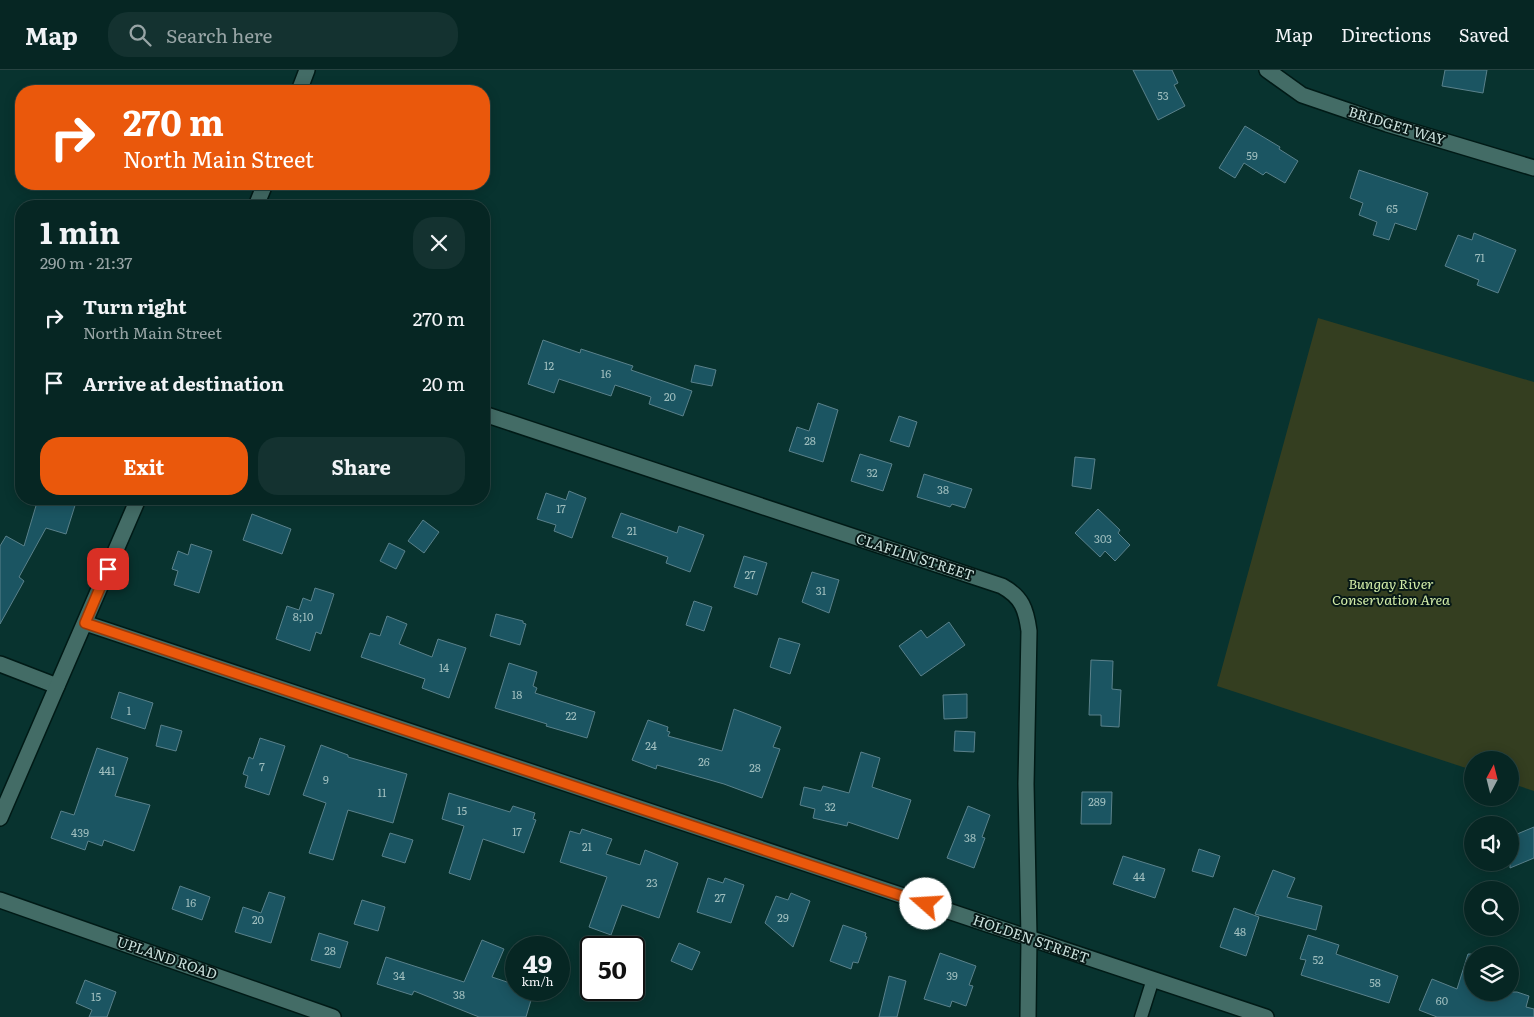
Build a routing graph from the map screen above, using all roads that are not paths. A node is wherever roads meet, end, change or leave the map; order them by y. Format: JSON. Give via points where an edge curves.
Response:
{"nodes":[{"id":1,"x":307,"y":70,"type":"edge"},
{"id":2,"x":1267,"y":70,"type":"edge"},
{"id":3,"x":301,"y":85,"type":"edge"},
{"id":4,"x":1534,"y":168,"type":"edge"},
{"id":5,"x":490,"y":416,"type":"edge"},
{"id":6,"x":135,"y":505,"type":"edge"},
{"id":7,"x":85,"y":623,"type":"junction"},
{"id":8,"x":0,"y":664,"type":"edge"},
{"id":9,"x":57,"y":686,"type":"junction"},
{"id":10,"x":0,"y":818,"type":"edge"},
{"id":11,"x":0,"y":900,"type":"edge"},
{"id":12,"x":1029,"y":938,"type":"junction"},
{"id":13,"x":1153,"y":980,"type":"junction"},
{"id":14,"x":333,"y":1017,"type":"edge"},
{"id":15,"x":1028,"y":1017,"type":"edge"},
{"id":16,"x":1141,"y":1017,"type":"edge"},
{"id":17,"x":1266,"y":1017,"type":"edge"}],
"edges":[{"from":1,"to":3,"type":"street"},
{"from":2,"to":4,"type":"street","name":"BRIDGET WAY","via":[[1302,95]]},
{"from":5,"to":12,"type":"street","name":"CLAFLIN STREET","via":[[1015,593],[1027,618],[1029,631],[1026,784]]},
{"from":6,"to":7,"type":"street"},
{"from":7,"to":9,"type":"street"},
{"from":7,"to":12,"type":"street","name":"HOLDEN STREET"},
{"from":8,"to":9,"type":"street"},
{"from":9,"to":10,"type":"street"},
{"from":11,"to":14,"type":"street","name":"UPLAND ROAD"},
{"from":12,"to":13,"type":"street","name":"HOLDEN STREET"},
{"from":12,"to":15,"type":"street"},
{"from":13,"to":16,"type":"lane"},
{"from":13,"to":17,"type":"street","name":"HOLDEN STREET"}]}
